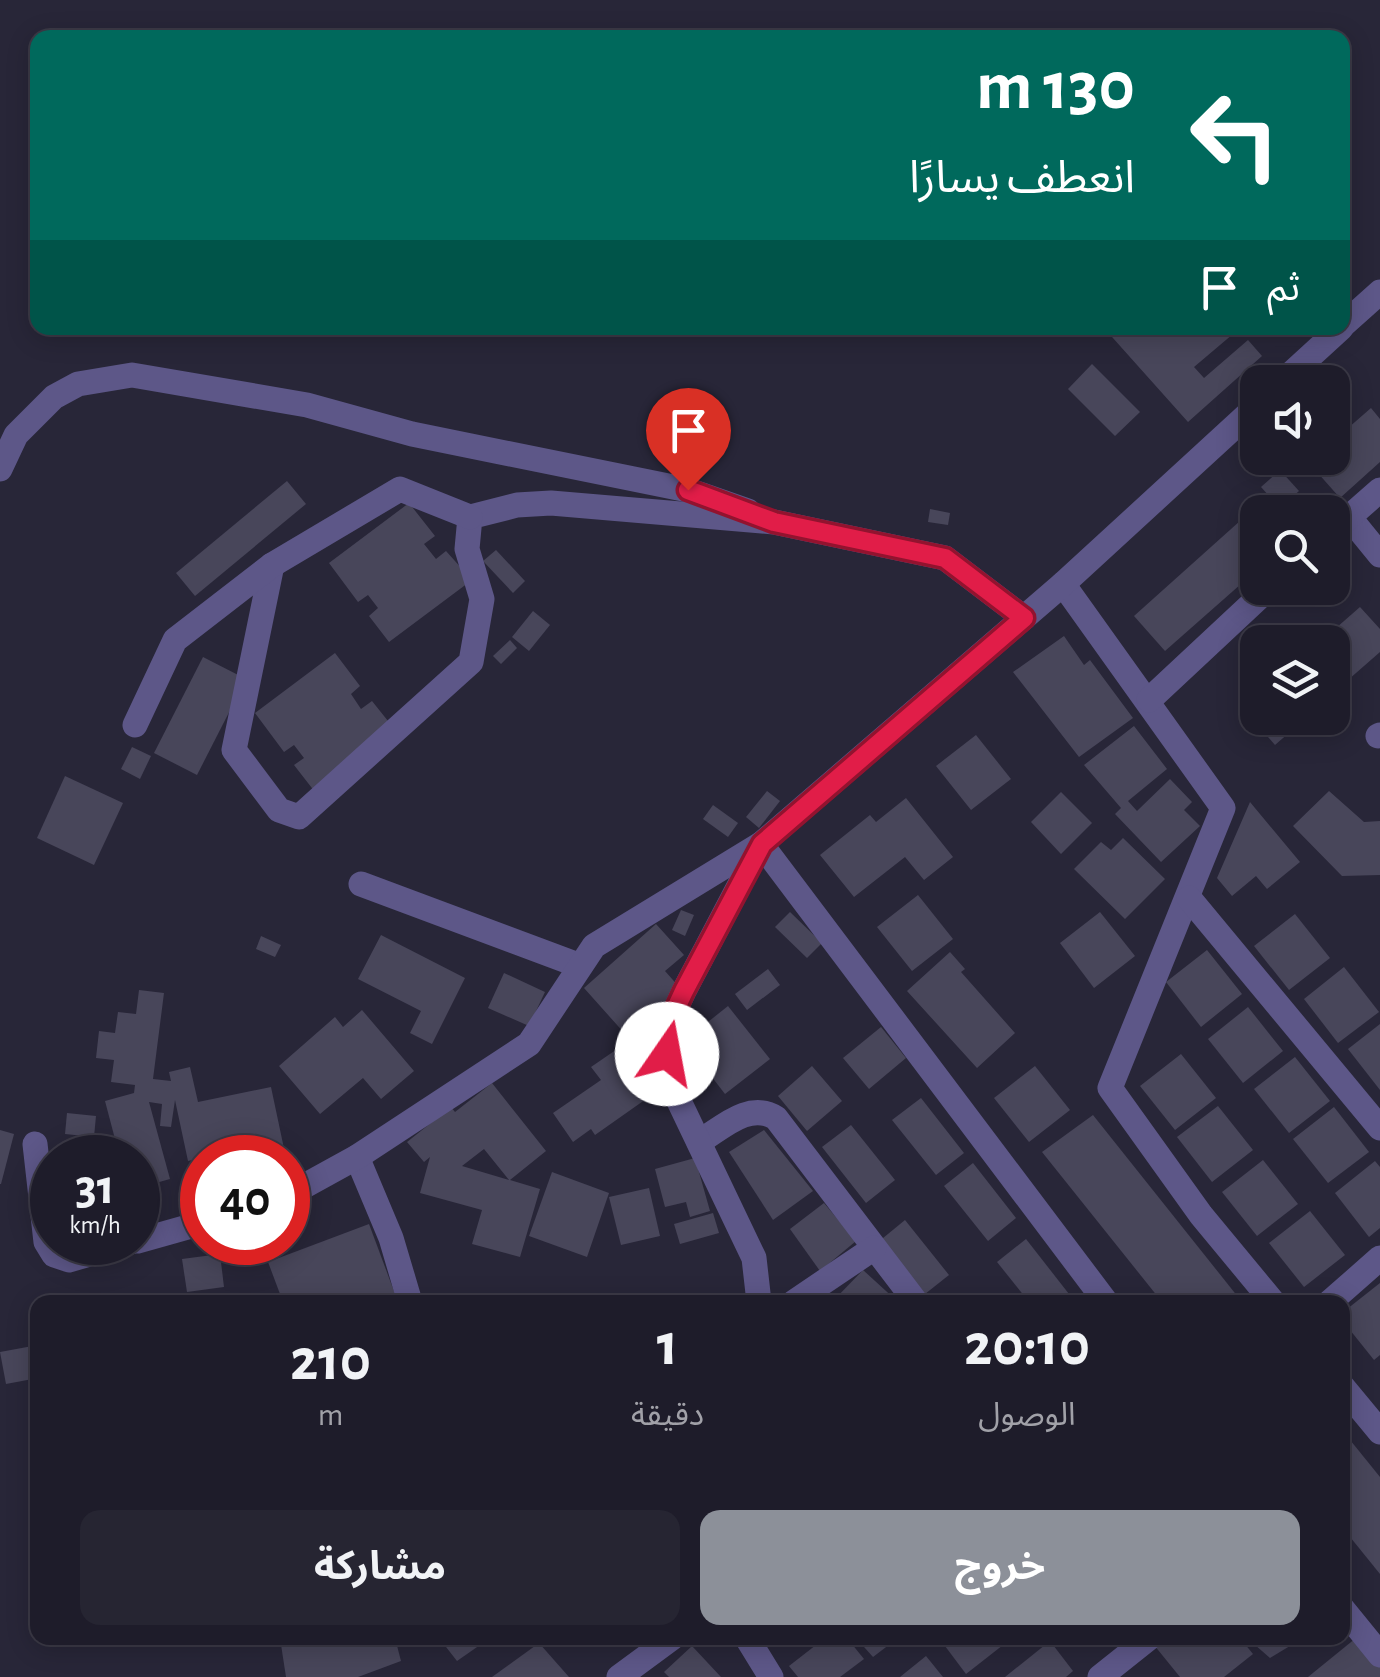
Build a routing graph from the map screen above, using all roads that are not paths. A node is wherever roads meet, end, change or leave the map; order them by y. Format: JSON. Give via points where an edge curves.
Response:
{"nodes":[{"id":1,"x":1380,"y":292,"type":"edge"},
{"id":2,"x":1350,"y":320,"type":"edge"},
{"id":3,"x":1333,"y":335,"type":"edge"},
{"id":4,"x":1301,"y":365,"type":"edge"},
{"id":5,"x":1240,"y":422,"type":"edge"},
{"id":6,"x":0,"y":468,"type":"edge"},
{"id":7,"x":1380,"y":490,"type":"edge"},
{"id":8,"x":1350,"y":517,"type":"edge"},
{"id":9,"x":470,"y":518,"type":"junction"},
{"id":10,"x":774,"y":522,"type":"junction"},
{"id":11,"x":1350,"y":532,"type":"edge"},
{"id":12,"x":1380,"y":554,"type":"edge"},
{"id":13,"x":272,"y":565,"type":"junction"},
{"id":14,"x":1064,"y":584,"type":"junction"},
{"id":15,"x":1251,"y":605,"type":"edge"},
{"id":16,"x":1024,"y":618,"type":"junction"},
{"id":17,"x":1149,"y":700,"type":"junction"},
{"id":18,"x":135,"y":725,"type":"dead end"},
{"id":19,"x":762,"y":844,"type":"junction"},
{"id":20,"x":361,"y":884,"type":"dead end"},
{"id":21,"x":1189,"y":898,"type":"junction"},
{"id":22,"x":578,"y":965,"type":"junction"},
{"id":23,"x":1380,"y":1128,"type":"edge"},
{"id":24,"x":699,"y":1142,"type":"junction"},
{"id":25,"x":357,"y":1156,"type":"junction"},
{"id":26,"x":310,"y":1182,"type":"edge"},
{"id":27,"x":874,"y":1248,"type":"junction"},
{"id":28,"x":1380,"y":1258,"type":"edge"},
{"id":29,"x":408,"y":1295,"type":"edge"},
{"id":30,"x":759,"y":1295,"type":"edge"},
{"id":31,"x":804,"y":1295,"type":"edge"},
{"id":32,"x":911,"y":1295,"type":"edge"},
{"id":33,"x":1101,"y":1295,"type":"edge"},
{"id":34,"x":1268,"y":1295,"type":"edge"},
{"id":35,"x":1338,"y":1295,"type":"edge"},
{"id":36,"x":1350,"y":1396,"type":"edge"},
{"id":37,"x":1380,"y":1432,"type":"edge"},
{"id":38,"x":1350,"y":1618,"type":"edge"},
{"id":39,"x":662,"y":1645,"type":"edge"},
{"id":40,"x":751,"y":1645,"type":"edge"},
{"id":41,"x":1140,"y":1645,"type":"edge"},
{"id":42,"x":1380,"y":1656,"type":"edge"},
{"id":43,"x":618,"y":1677,"type":"edge"},
{"id":44,"x":771,"y":1677,"type":"edge"},
{"id":45,"x":1100,"y":1677,"type":"edge"}],
"edges":[{"from":1,"to":2,"type":"street"},
{"from":3,"to":4,"type":"street"},
{"from":5,"to":14,"type":"street"},
{"from":6,"to":10,"type":"street","via":[[16,435],[54,397],[104,377],[132,375],[307,405],[412,434],[688,490]]},
{"from":7,"to":8,"type":"street"},
{"from":9,"to":10,"type":"street","via":[[552,503]]},
{"from":9,"to":13,"type":"street","via":[[400,489]]},
{"from":9,"to":13,"type":"street","via":[[467,549],[482,599],[472,662],[299,817],[280,810],[234,750]]},
{"from":10,"to":16,"type":"street","via":[[945,558]]},
{"from":11,"to":12,"type":"street"},
{"from":13,"to":18,"type":"street","via":[[176,640]]},
{"from":14,"to":16,"type":"street"},
{"from":14,"to":17,"type":"street"},
{"from":15,"to":17,"type":"street"},
{"from":16,"to":19,"type":"street"},
{"from":17,"to":21,"type":"street","via":[[1222,808]]},
{"from":19,"to":22,"type":"street","via":[[594,946]]},
{"from":19,"to":24,"type":"street","via":[[670,1021],[667,1054]]},
{"from":19,"to":33,"type":"street"},
{"from":20,"to":22,"type":"street"},
{"from":21,"to":23,"type":"street"},
{"from":21,"to":34,"type":"street","via":[[1110,1088]]},
{"from":22,"to":25,"type":"street","via":[[529,1044]]},
{"from":24,"to":27,"type":"street","via":[[744,1114],[768,1113]]},
{"from":24,"to":30,"type":"street","via":[[754,1258]]},
{"from":25,"to":26,"type":"street"},
{"from":25,"to":29,"type":"street"},
{"from":27,"to":31,"type":"street"},
{"from":27,"to":32,"type":"street"},
{"from":28,"to":35,"type":"street"},
{"from":36,"to":37,"type":"street"},
{"from":38,"to":42,"type":"street"},
{"from":39,"to":43,"type":"street"},
{"from":40,"to":44,"type":"street"},
{"from":41,"to":45,"type":"street"}]}
